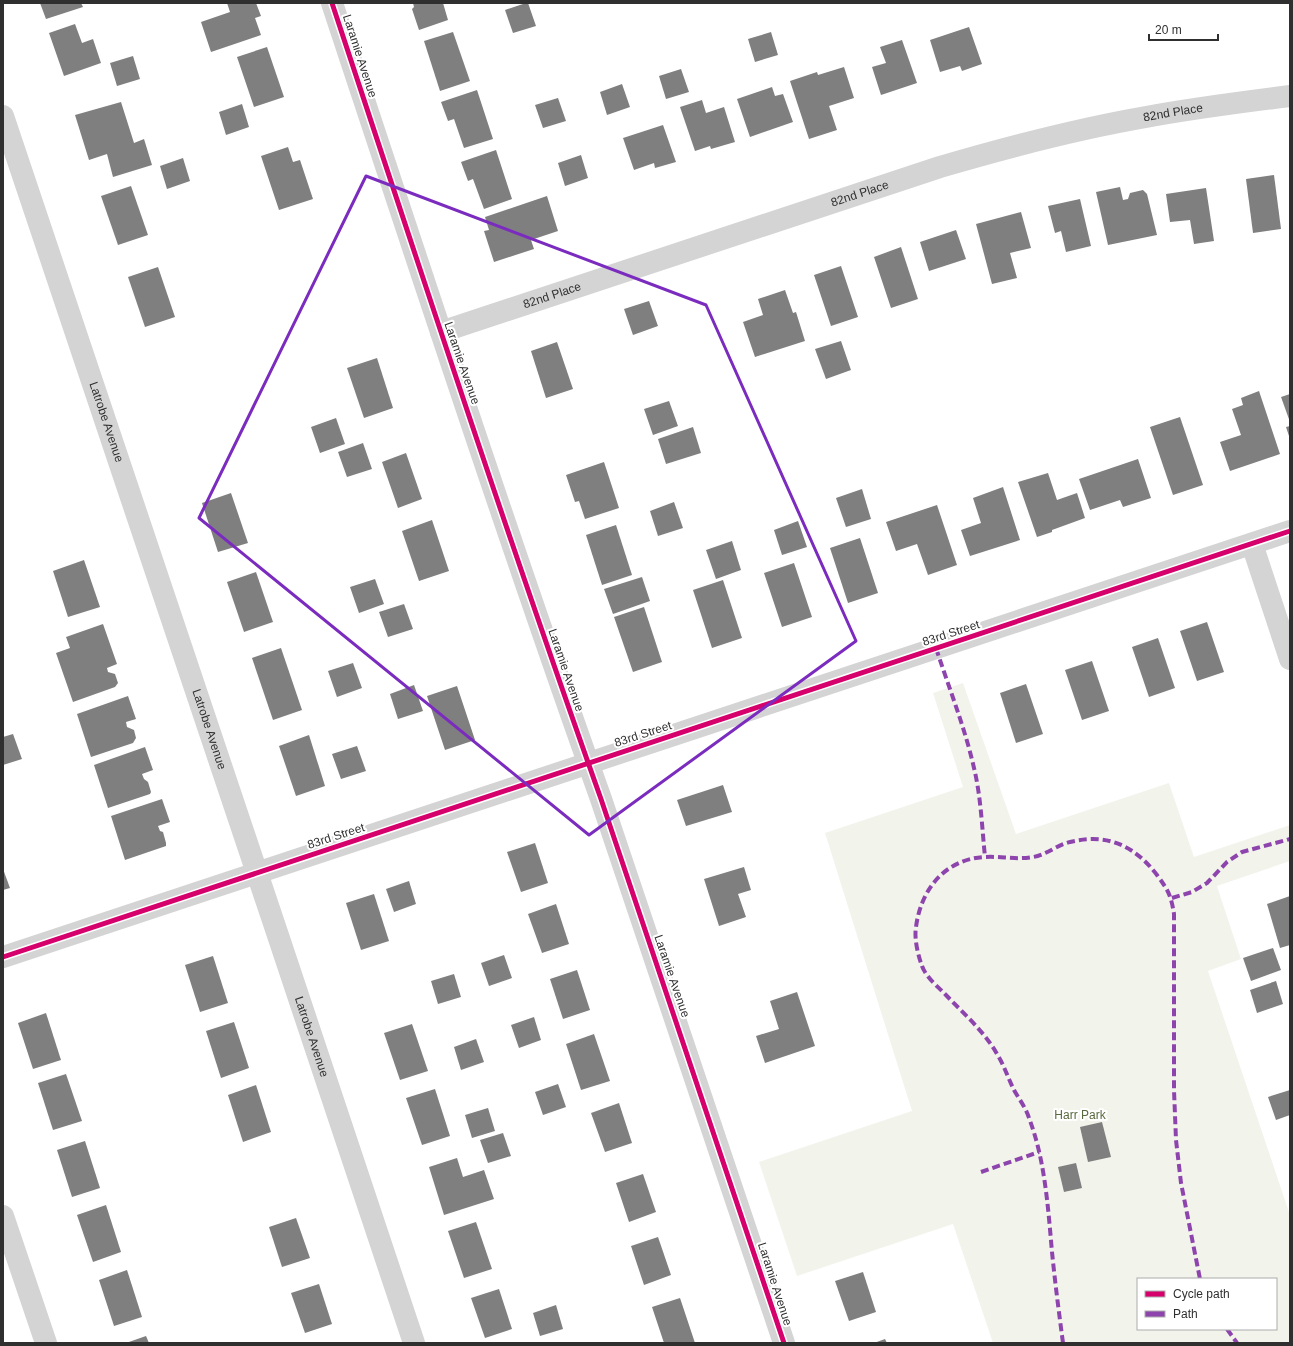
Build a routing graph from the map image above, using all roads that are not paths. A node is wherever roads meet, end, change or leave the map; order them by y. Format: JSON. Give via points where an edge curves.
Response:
{"nodes":[{"id":1,"x":332,"y":3,"type":"edge"},
{"id":2,"x":1290,"y":96,"type":"edge"},
{"id":3,"x":3,"y":116,"type":"edge"},
{"id":4,"x":441,"y":332,"type":"junction"},
{"id":5,"x":1290,"y":531,"type":"edge"},
{"id":6,"x":1252,"y":544,"type":"junction"},
{"id":7,"x":1290,"y":660,"type":"edge"},
{"id":8,"x":588,"y":763,"type":"junction"},
{"id":9,"x":256,"y":873,"type":"junction"},
{"id":10,"x":3,"y":957,"type":"edge"},
{"id":11,"x":3,"y":1216,"type":"edge"},
{"id":12,"x":46,"y":1343,"type":"edge"},
{"id":13,"x":414,"y":1343,"type":"edge"},
{"id":14,"x":784,"y":1343,"type":"edge"}],
"edges":[{"from":1,"to":4,"type":"street","name":"Laramie Avenue"},
{"from":2,"to":4,"type":"street","name":"82nd Place","via":[[1146,117],[994,151]]},
{"from":3,"to":9,"type":"street","name":"Latrobe Avenue"},
{"from":4,"to":8,"type":"street","name":"Laramie Avenue"},
{"from":5,"to":6,"type":"street","name":"83rd Street"},
{"from":6,"to":7,"type":"street"},
{"from":6,"to":8,"type":"street","name":"83rd Street"},
{"from":8,"to":9,"type":"street","name":"83rd Street"},
{"from":8,"to":14,"type":"street","name":"Laramie Avenue"},
{"from":9,"to":10,"type":"street","name":"83rd Street"},
{"from":9,"to":13,"type":"street","name":"Latrobe Avenue"},
{"from":11,"to":12,"type":"street"}]}
